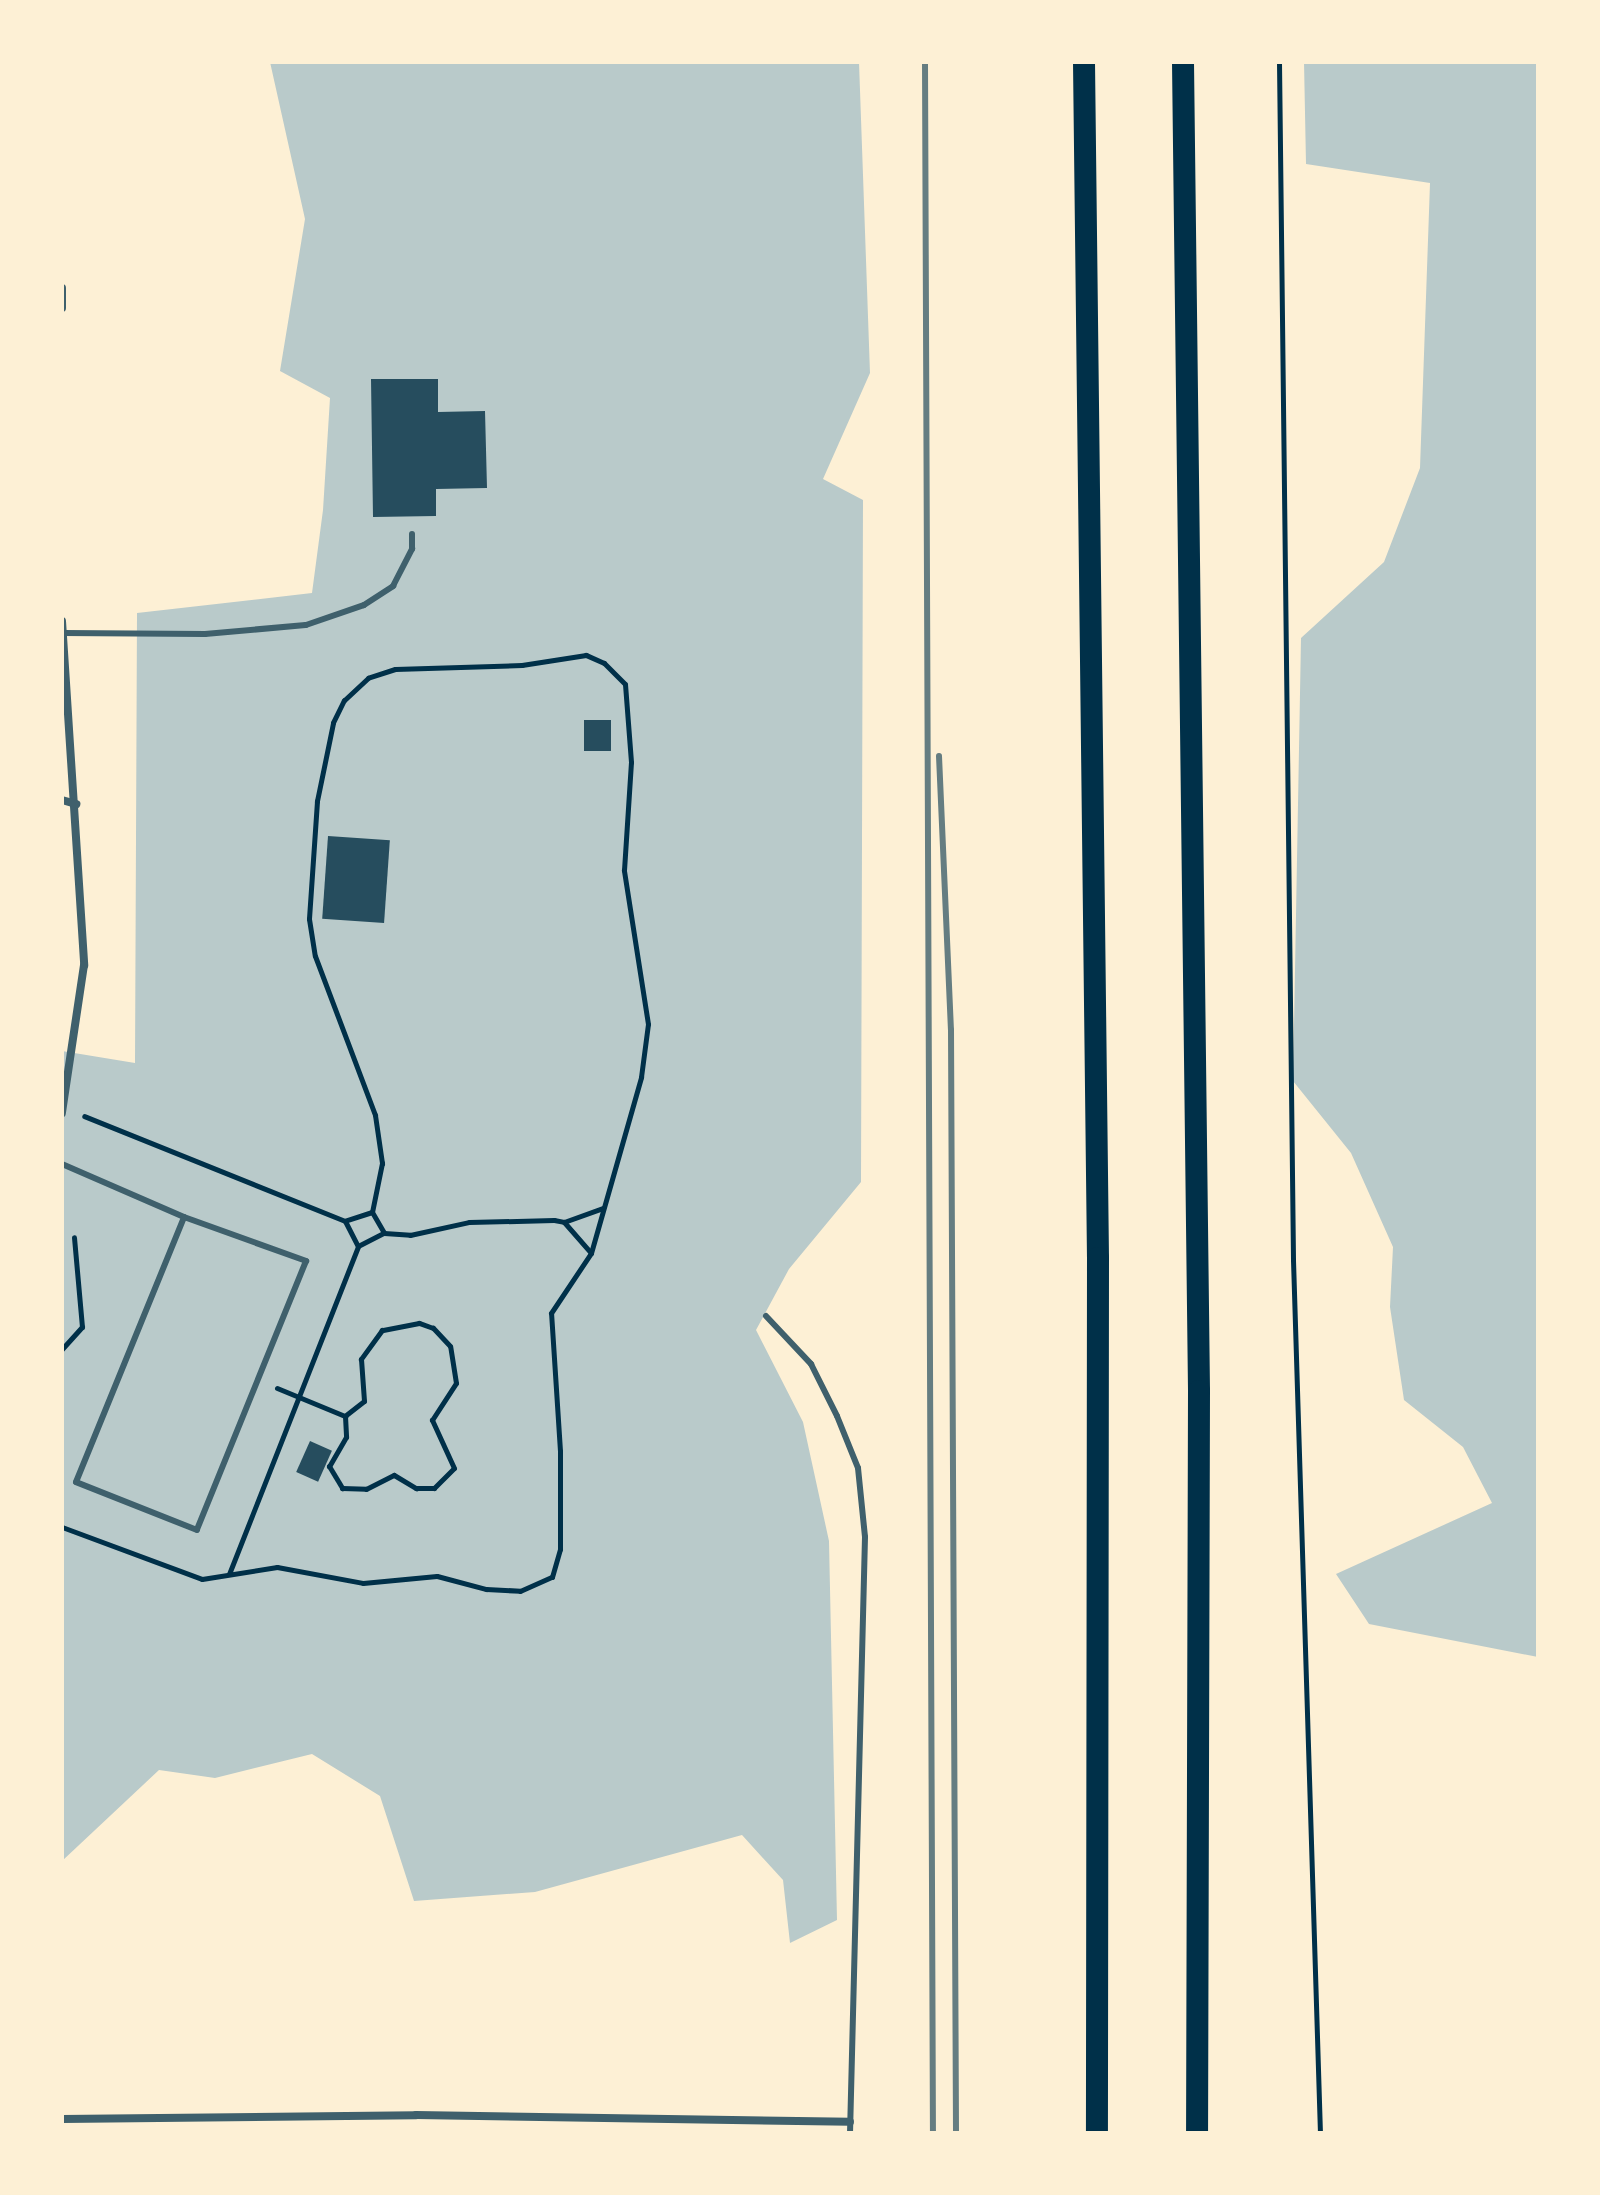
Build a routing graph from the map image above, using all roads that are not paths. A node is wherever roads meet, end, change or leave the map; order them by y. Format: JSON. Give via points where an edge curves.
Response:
{"nodes":[{"id":1,"x":1084,"y":62,"type":"edge"},
{"id":2,"x":1183,"y":62,"type":"edge"},
{"id":3,"x":62,"y":288,"type":"edge"},
{"id":4,"x":62,"y":308,"type":"edge"},
{"id":5,"x":412,"y":534,"type":"dead end"},
{"id":6,"x":62,"y":621,"type":"edge"},
{"id":7,"x":63,"y":633,"type":"edge"},
{"id":8,"x":62,"y":800,"type":"edge"},
{"id":9,"x":76,"y":804,"type":"junction"},
{"id":10,"x":62,"y":1111,"type":"edge"},
{"id":11,"x":62,"y":1164,"type":"edge"},
{"id":12,"x":184,"y":1217,"type":"junction"},
{"id":13,"x":766,"y":1316,"type":"dead end"},
{"id":14,"x":62,"y":2119,"type":"edge"},
{"id":15,"x":850,"y":2122,"type":"junction"},
{"id":16,"x":850,"y":2133,"type":"edge"},
{"id":17,"x":1097,"y":2133,"type":"edge"},
{"id":18,"x":1197,"y":2133,"type":"edge"}],
"edges":[{"from":1,"to":17,"type":"highway","via":[[1098,1258]]},
{"from":2,"to":18,"type":"highway","via":[[1199,1391]]},
{"from":3,"to":4,"type":"street"},
{"from":5,"to":7,"type":"lane","via":[[412,549],[393,586],[364,605],[306,625],[205,634]]},
{"from":6,"to":7,"type":"street"},
{"from":7,"to":9,"type":"street"},
{"from":8,"to":9,"type":"street"},
{"from":9,"to":10,"type":"street","via":[[84,965]]},
{"from":11,"to":12,"type":"lane"},
{"from":12,"to":12,"type":"lane","via":[[306,1261],[197,1530],[76,1482]]},
{"from":13,"to":15,"type":"lane","via":[[811,1364],[858,1468],[862,1510]]},
{"from":14,"to":15,"type":"street","via":[[416,2115]]},
{"from":15,"to":16,"type":"lane"}]}
